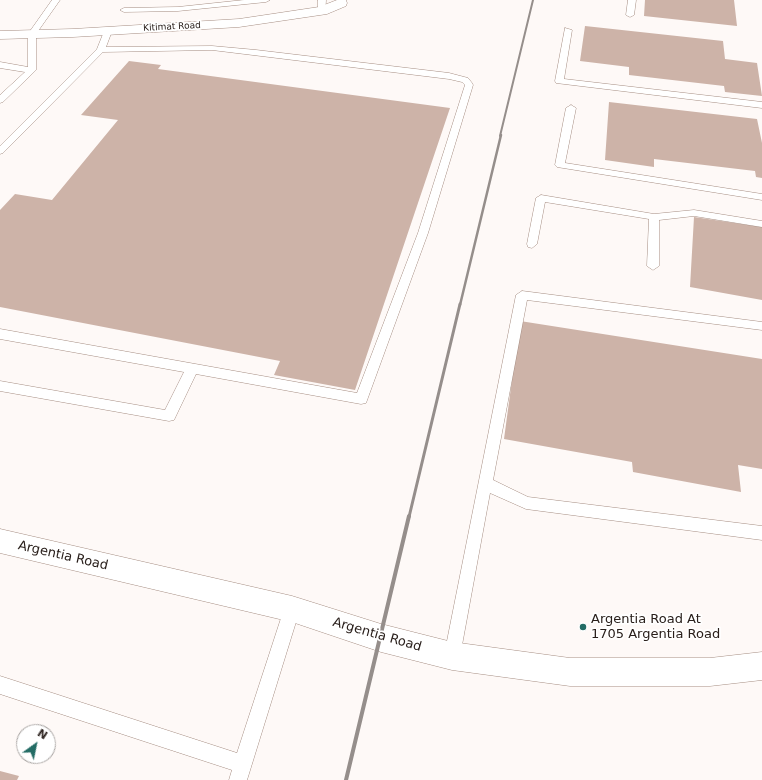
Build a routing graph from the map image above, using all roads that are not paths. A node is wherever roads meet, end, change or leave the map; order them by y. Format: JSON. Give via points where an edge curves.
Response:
{"nodes":[{"id":1,"x":56,"y":0,"type":"edge"},
{"id":2,"x":266,"y":0,"type":"edge"},
{"id":3,"x":632,"y":0,"type":"edge"},
{"id":4,"x":341,"y":3,"type":"dead end"},
{"id":5,"x":322,"y":6,"type":"edge"},
{"id":6,"x":124,"y":10,"type":"dead end"},
{"id":7,"x":630,"y":15,"type":"dead end"},
{"id":8,"x":108,"y":30,"type":"junction"},
{"id":9,"x":568,"y":30,"type":"dead end"},
{"id":10,"x":32,"y":34,"type":"junction"},
{"id":11,"x":0,"y":35,"type":"edge"},
{"id":12,"x":101,"y":50,"type":"junction"},
{"id":13,"x":0,"y":66,"type":"edge"},
{"id":14,"x":32,"y":70,"type":"junction"},
{"id":15,"x":0,"y":100,"type":"edge"},
{"id":16,"x":762,"y":105,"type":"edge"},
{"id":17,"x":571,"y":108,"type":"dead end"},
{"id":18,"x":0,"y":151,"type":"edge"},
{"id":19,"x":762,"y":197,"type":"edge"},
{"id":20,"x":654,"y":217,"type":"junction"},
{"id":21,"x":762,"y":224,"type":"edge"},
{"id":22,"x":532,"y":244,"type":"dead end"},
{"id":23,"x":653,"y":266,"type":"dead end"},
{"id":24,"x":762,"y":326,"type":"edge"},
{"id":25,"x":0,"y":334,"type":"edge"},
{"id":26,"x":192,"y":369,"type":"junction"},
{"id":27,"x":0,"y":386,"type":"edge"},
{"id":28,"x":485,"y":483,"type":"junction"},
{"id":29,"x":762,"y":533,"type":"edge"},
{"id":30,"x":0,"y":541,"type":"edge"},
{"id":31,"x":292,"y":610,"type":"junction"},
{"id":32,"x":452,"y":656,"type":"junction"},
{"id":33,"x":762,"y":666,"type":"edge"},
{"id":34,"x":0,"y":685,"type":"edge"},
{"id":35,"x":241,"y":772,"type":"edge"}],
"edges":[{"from":1,"to":10,"type":"lane"},
{"from":2,"to":6,"type":"lane","via":[[178,9]]},
{"from":3,"to":7,"type":"lane"},
{"from":4,"to":5,"type":"street","name":"Kitimat Road"},
{"from":5,"to":8,"type":"street","name":"Kitimat Road","via":[[239,23]]},
{"from":8,"to":10,"type":"street","name":"Kitimat Road"},
{"from":8,"to":12,"type":"lane"},
{"from":9,"to":16,"type":"lane","via":[[559,81]]},
{"from":10,"to":11,"type":"street","name":"Kitimat Road"},
{"from":10,"to":14,"type":"lane"},
{"from":12,"to":18,"type":"lane"},
{"from":12,"to":26,"type":"lane","via":[[212,48],[249,51],[449,76],[465,80],[469,85],[423,233],[361,399]]},
{"from":13,"to":14,"type":"lane"},
{"from":14,"to":15,"type":"lane"},
{"from":17,"to":19,"type":"lane","via":[[560,165]]},
{"from":20,"to":21,"type":"lane","via":[[694,213]]},
{"from":20,"to":22,"type":"lane","via":[[541,198]]},
{"from":20,"to":23,"type":"lane"},
{"from":24,"to":28,"type":"lane","via":[[522,295]]},
{"from":25,"to":26,"type":"lane"},
{"from":26,"to":27,"type":"lane","via":[[169,416]]},
{"from":28,"to":29,"type":"lane","via":[[526,503]]},
{"from":28,"to":32,"type":"lane"},
{"from":30,"to":31,"type":"street","name":"Argentia Road"},
{"from":31,"to":32,"type":"street","name":"Argentia Road","via":[[381,638]]},
{"from":31,"to":35,"type":"lane"},
{"from":32,"to":33,"type":"street","name":"Argentia Road","via":[[570,672],[710,672]]},
{"from":34,"to":35,"type":"lane"}]}
